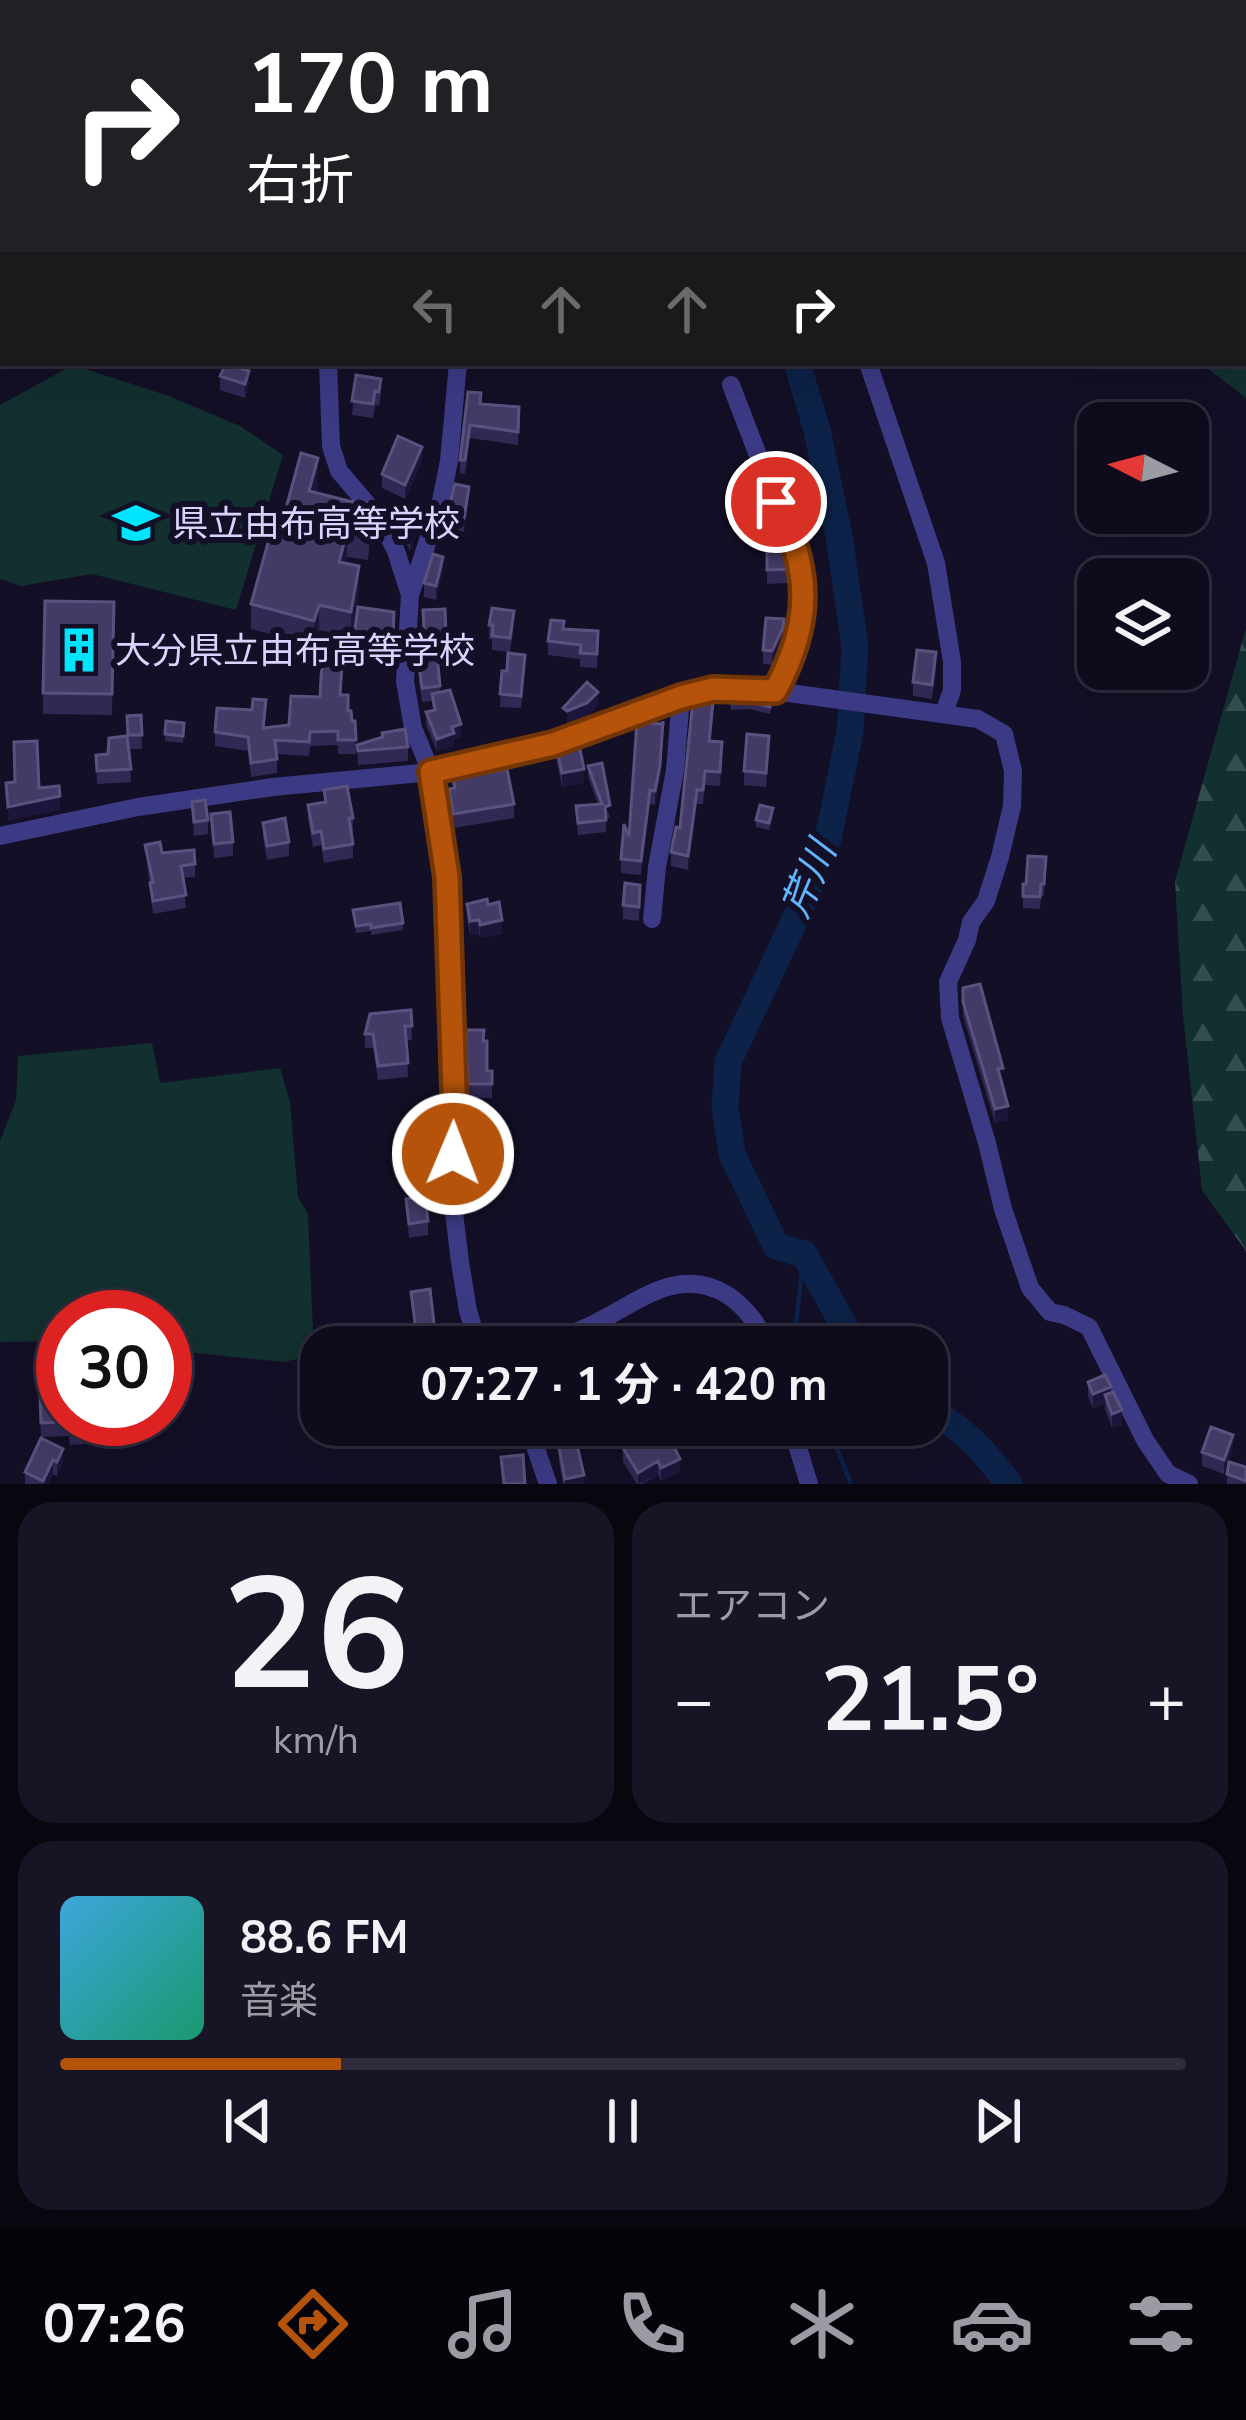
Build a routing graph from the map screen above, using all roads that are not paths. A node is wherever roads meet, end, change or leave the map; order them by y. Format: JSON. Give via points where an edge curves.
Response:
{"nodes":[{"id":1,"x":328,"y":366,"type":"edge"},
{"id":2,"x":458,"y":366,"type":"edge"},
{"id":3,"x":869,"y":366,"type":"edge"},
{"id":4,"x":731,"y":385,"type":"dead end"},
{"id":5,"x":410,"y":595,"type":"junction"},
{"id":6,"x":783,"y":692,"type":"junction"},
{"id":7,"x":681,"y":697,"type":"junction"},
{"id":8,"x":944,"y":713,"type":"junction"},
{"id":9,"x":431,"y":772,"type":"junction"},
{"id":10,"x":0,"y":836,"type":"edge"},
{"id":11,"x":652,"y":919,"type":"dead end"},
{"id":12,"x":473,"y":1326,"type":"edge"},
{"id":13,"x":590,"y":1326,"type":"edge"},
{"id":14,"x":757,"y":1326,"type":"edge"},
{"id":15,"x":538,"y":1446,"type":"edge"},
{"id":16,"x":797,"y":1446,"type":"edge"},
{"id":17,"x":548,"y":1484,"type":"edge"},
{"id":18,"x":809,"y":1484,"type":"edge"},
{"id":19,"x":1190,"y":1484,"type":"edge"}],
"edges":[{"from":1,"to":5,"type":"street","via":[[339,471],[379,518]]},
{"from":2,"to":5,"type":"street","via":[[441,501]]},
{"from":3,"to":8,"type":"street","via":[[936,563],[952,662]]},
{"from":4,"to":6,"type":"street","via":[[804,578]]},
{"from":5,"to":9,"type":"street","via":[[405,681]]},
{"from":6,"to":7,"type":"street","via":[[713,689]]},
{"from":6,"to":8,"type":"street"},
{"from":7,"to":9,"type":"street","via":[[553,744]]},
{"from":7,"to":11,"type":"street"},
{"from":8,"to":19,"type":"street","via":[[1004,734],[1012,771],[1000,857],[947,998],[1003,1209],[1030,1288],[1050,1312],[1089,1327],[1145,1440],[1168,1474]]},
{"from":9,"to":10,"type":"street","via":[[251,790]]},
{"from":9,"to":12,"type":"street","via":[[447,877],[451,1188]]},
{"from":13,"to":14,"type":"street","via":[[680,1281],[712,1285]]},
{"from":15,"to":17,"type":"street"},
{"from":16,"to":18,"type":"street"}]}
